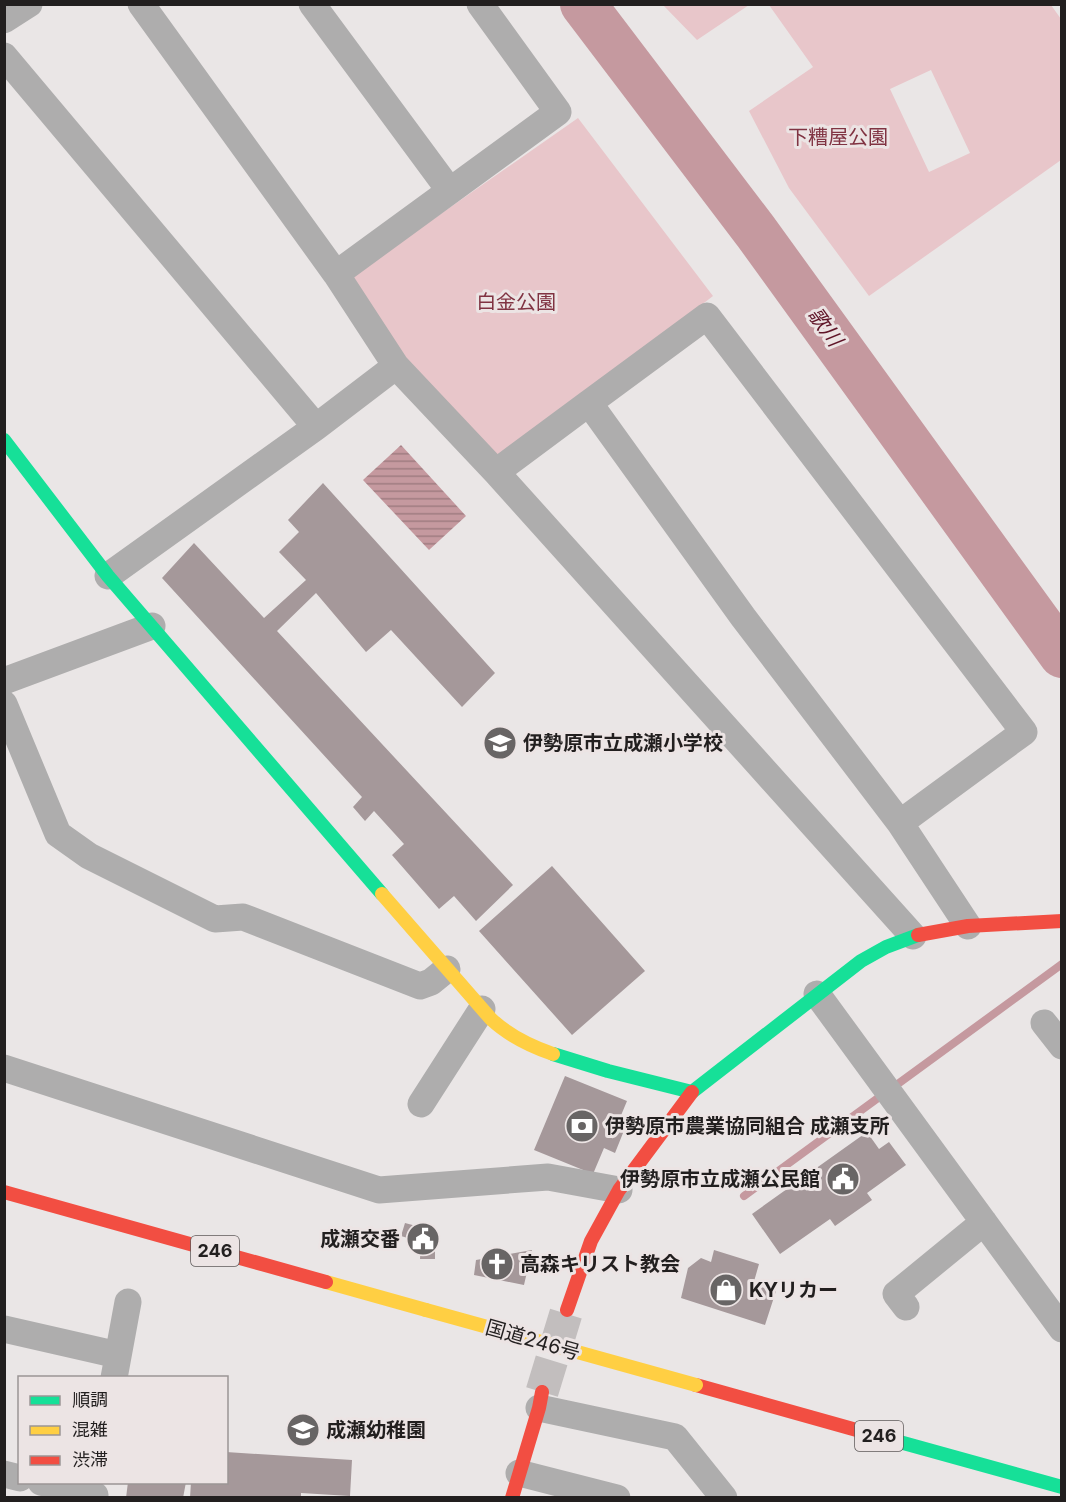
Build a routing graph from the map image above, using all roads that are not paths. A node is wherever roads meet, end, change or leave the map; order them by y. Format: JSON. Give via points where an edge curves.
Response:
{"nodes":[{"id":1,"x":29,"y":4,"type":"edge"},
{"id":2,"x":141,"y":4,"type":"edge"},
{"id":3,"x":312,"y":4,"type":"edge"},
{"id":4,"x":480,"y":4,"type":"edge"},
{"id":5,"x":4,"y":20,"type":"edge"},
{"id":6,"x":4,"y":56,"type":"edge"},
{"id":7,"x":450,"y":191,"type":"junction"},
{"id":8,"x":336,"y":274,"type":"junction"},
{"id":9,"x":396,"y":366,"type":"junction"},
{"id":10,"x":589,"y":404,"type":"junction"},
{"id":11,"x":316,"y":427,"type":"junction"},
{"id":12,"x":4,"y":440,"type":"edge"},
{"id":13,"x":496,"y":472,"type":"junction"},
{"id":14,"x":108,"y":576,"type":"junction"},
{"id":15,"x":152,"y":626,"type":"junction"},
{"id":16,"x":4,"y":681,"type":"edge"},
{"id":17,"x":4,"y":705,"type":"edge"},
{"id":18,"x":900,"y":823,"type":"junction"},
{"id":19,"x":1062,"y":921,"type":"edge"},
{"id":20,"x":968,"y":926,"type":"junction"},
{"id":21,"x":913,"y":936,"type":"junction"},
{"id":22,"x":447,"y":969,"type":"junction"},
{"id":23,"x":817,"y":994,"type":"junction"},
{"id":24,"x":482,"y":1009,"type":"junction"},
{"id":25,"x":1044,"y":1023,"type":"dead end"},
{"id":26,"x":1062,"y":1046,"type":"edge"},
{"id":27,"x":4,"y":1068,"type":"edge"},
{"id":28,"x":692,"y":1092,"type":"junction"},
{"id":29,"x":421,"y":1094,"type":"dead end"},
{"id":30,"x":619,"y":1190,"type":"junction"},
{"id":31,"x":4,"y":1192,"type":"edge"},
{"id":32,"x":984,"y":1222,"type":"junction"},
{"id":33,"x":896,"y":1294,"type":"dead end"},
{"id":34,"x":128,"y":1302,"type":"dead end"},
{"id":35,"x":567,"y":1310,"type":"tunnel mouth"},
{"id":36,"x":1059,"y":1320,"type":"edge"},
{"id":37,"x":4,"y":1329,"type":"edge"},
{"id":38,"x":116,"y":1366,"type":"edge"},
{"id":39,"x":540,"y":1400,"type":"joint"},
{"id":40,"x":52,"y":1484,"type":"edge"},
{"id":41,"x":515,"y":1485,"type":"edge"},
{"id":42,"x":1062,"y":1487,"type":"edge"},
{"id":43,"x":96,"y":1492,"type":"edge"},
{"id":44,"x":716,"y":1495,"type":"edge"},
{"id":45,"x":617,"y":1497,"type":"edge"}],
"edges":[{"from":1,"to":5,"type":"street"},
{"from":2,"to":8,"type":"street"},
{"from":3,"to":7,"type":"street"},
{"from":4,"to":7,"type":"street","via":[[558,112]]},
{"from":6,"to":11,"type":"street"},
{"from":7,"to":8,"type":"street"},
{"from":8,"to":9,"type":"street"},
{"from":9,"to":11,"type":"street"},
{"from":9,"to":13,"type":"street"},
{"from":10,"to":13,"type":"street"},
{"from":10,"to":18,"type":"street","via":[[743,617]]},
{"from":10,"to":18,"type":"street","via":[[708,316],[1024,732]]},
{"from":11,"to":14,"type":"street"},
{"from":12,"to":14,"type":"main road"},
{"from":13,"to":21,"type":"street"},
{"from":14,"to":15,"type":"main road"},
{"from":15,"to":16,"type":"street"},
{"from":15,"to":22,"type":"main road"},
{"from":17,"to":22,"type":"street","via":[[58,834],[89,856],[215,919],[243,917],[420,986]]},
{"from":18,"to":20,"type":"street"},
{"from":19,"to":20,"type":"main road"},
{"from":20,"to":21,"type":"main road"},
{"from":21,"to":23,"type":"main road","via":[[861,961]]},
{"from":22,"to":24,"type":"main road"},
{"from":23,"to":28,"type":"main road"},
{"from":23,"to":32,"type":"street"},
{"from":24,"to":28,"type":"main road","via":[[505,1032],[540,1051]]},
{"from":24,"to":29,"type":"street"},
{"from":25,"to":26,"type":"street"},
{"from":27,"to":30,"type":"street","via":[[379,1190],[548,1177]]},
{"from":28,"to":30,"type":"main road"},
{"from":30,"to":35,"type":"main road","via":[[591,1241]]},
{"from":31,"to":42,"type":"main road","name":"国道246号","number":"246","bridge":true},
{"from":32,"to":33,"type":"street"},
{"from":32,"to":36,"type":"street"},
{"from":34,"to":38,"type":"street"},
{"from":37,"to":38,"type":"street"},
{"from":39,"to":41,"type":"main road"},
{"from":39,"to":44,"type":"street","via":[[675,1437]]},
{"from":40,"to":43,"type":"street"},
{"from":41,"to":45,"type":"street"}]}
